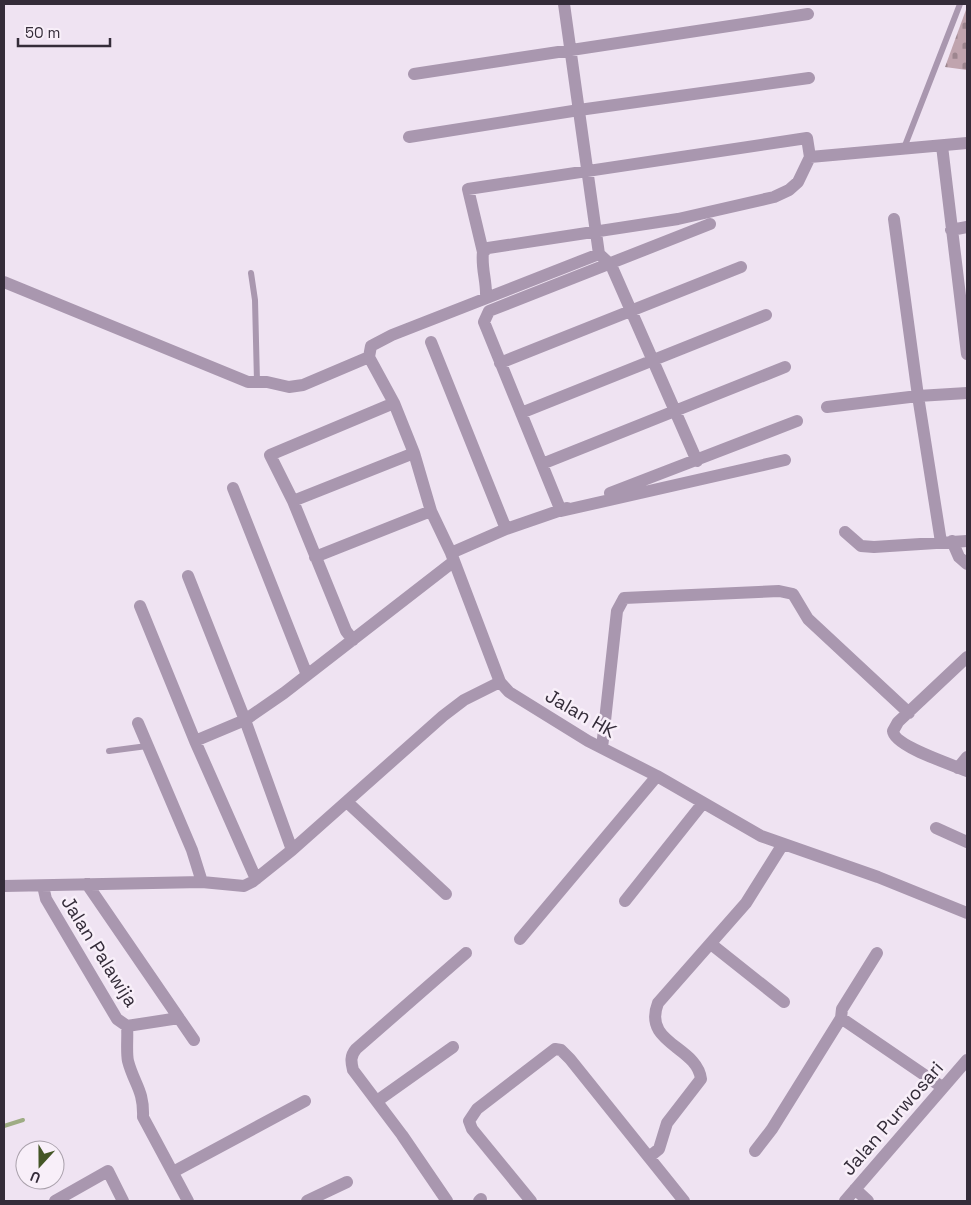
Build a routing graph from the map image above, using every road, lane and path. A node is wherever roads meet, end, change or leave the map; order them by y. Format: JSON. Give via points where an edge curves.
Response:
{"nodes":[{"id":1,"x":564,"y":4,"type":"edge"},
{"id":2,"x":960,"y":4,"type":"edge"},
{"id":3,"x":808,"y":14,"type":"dead end"},
{"id":4,"x":570,"y":50,"type":"junction"},
{"id":5,"x":414,"y":74,"type":"dead end"},
{"id":6,"x":809,"y":78,"type":"dead end"},
{"id":7,"x":579,"y":110,"type":"junction"},
{"id":8,"x":408,"y":138,"type":"dead end"},
{"id":9,"x":967,"y":143,"type":"edge"},
{"id":10,"x":942,"y":146,"type":"junction"},
{"id":11,"x":904,"y":150,"type":"junction"},
{"id":12,"x":810,"y":158,"type":"junction"},
{"id":13,"x":587,"y":170,"type":"junction"},
{"id":14,"x":894,"y":219,"type":"dead end"},
{"id":15,"x":710,"y":224,"type":"dead end"},
{"id":16,"x":967,"y":227,"type":"edge"},
{"id":17,"x":951,"y":230,"type":"junction"},
{"id":18,"x":595,"y":231,"type":"junction"},
{"id":19,"x":482,"y":252,"type":"junction"},
{"id":20,"x":599,"y":254,"type":"junction"},
{"id":21,"x":611,"y":265,"type":"junction"},
{"id":22,"x":741,"y":267,"type":"dead end"},
{"id":23,"x":251,"y":274,"type":"dead end"},
{"id":24,"x":4,"y":282,"type":"edge"},
{"id":25,"x":486,"y":298,"type":"junction"},
{"id":26,"x":633,"y":311,"type":"junction"},
{"id":27,"x":766,"y":315,"type":"dead end"},
{"id":28,"x":431,"y":342,"type":"dead end"},
{"id":29,"x":967,"y":354,"type":"edge"},
{"id":30,"x":369,"y":357,"type":"junction"},
{"id":31,"x":653,"y":360,"type":"junction"},
{"id":32,"x":500,"y":363,"type":"junction"},
{"id":33,"x":785,"y":367,"type":"dead end"},
{"id":34,"x":257,"y":383,"type":"junction"},
{"id":35,"x":967,"y":393,"type":"edge"},
{"id":36,"x":918,"y":396,"type":"junction"},
{"id":37,"x":394,"y":403,"type":"junction"},
{"id":38,"x":827,"y":407,"type":"dead end"},
{"id":39,"x":675,"y":411,"type":"junction"},
{"id":40,"x":521,"y":413,"type":"junction"},
{"id":41,"x":797,"y":421,"type":"dead end"},
{"id":42,"x":414,"y":453,"type":"junction"},
{"id":43,"x":697,"y":460,"type":"junction"},
{"id":44,"x":785,"y":460,"type":"dead end"},
{"id":45,"x":542,"y":464,"type":"junction"},
{"id":46,"x":233,"y":488,"type":"dead end"},
{"id":47,"x":292,"y":501,"type":"junction"},
{"id":48,"x":431,"y":511,"type":"junction"},
{"id":49,"x":561,"y":511,"type":"junction"},
{"id":50,"x":506,"y":528,"type":"junction"},
{"id":51,"x":845,"y":532,"type":"dead end"},
{"id":52,"x":967,"y":541,"type":"edge"},
{"id":53,"x":947,"y":542,"type":"junction"},
{"id":54,"x":315,"y":557,"type":"junction"},
{"id":55,"x":452,"y":557,"type":"junction"},
{"id":56,"x":967,"y":564,"type":"edge"},
{"id":57,"x":188,"y":576,"type":"dead end"},
{"id":58,"x":140,"y":606,"type":"dead end"},
{"id":59,"x":353,"y":640,"type":"junction"},
{"id":60,"x":967,"y":657,"type":"edge"},
{"id":61,"x":307,"y":675,"type":"junction"},
{"id":62,"x":500,"y":682,"type":"junction"},
{"id":63,"x":909,"y":713,"type":"junction"},
{"id":64,"x":245,"y":720,"type":"junction"},
{"id":65,"x":138,"y":723,"type":"dead end"},
{"id":66,"x":195,"y":741,"type":"junction"},
{"id":67,"x":147,"y":746,"type":"junction"},
{"id":68,"x":602,"y":748,"type":"junction"},
{"id":69,"x":109,"y":751,"type":"dead end"},
{"id":70,"x":967,"y":756,"type":"edge"},
{"id":71,"x":963,"y":770,"type":"edge"},
{"id":72,"x":657,"y":776,"type":"junction"},
{"id":73,"x":346,"y":802,"type":"junction"},
{"id":74,"x":703,"y":803,"type":"junction"},
{"id":75,"x":936,"y":828,"type":"dead end"},
{"id":76,"x":967,"y":842,"type":"edge"},
{"id":77,"x":783,"y":844,"type":"junction"},
{"id":78,"x":292,"y":850,"type":"junction"},
{"id":79,"x":256,"y":879,"type":"junction"},
{"id":80,"x":202,"y":882,"type":"junction"},
{"id":81,"x":87,"y":884,"type":"junction"},
{"id":82,"x":4,"y":886,"type":"edge"},
{"id":83,"x":43,"y":886,"type":"junction"},
{"id":84,"x":446,"y":894,"type":"dead end"},
{"id":85,"x":625,"y":901,"type":"dead end"},
{"id":86,"x":967,"y":913,"type":"edge"},
{"id":87,"x":520,"y":939,"type":"dead end"},
{"id":88,"x":711,"y":944,"type":"junction"},
{"id":89,"x":466,"y":953,"type":"dead end"},
{"id":90,"x":876,"y":953,"type":"dead end"},
{"id":91,"x":784,"y":1002,"type":"dead end"},
{"id":92,"x":179,"y":1018,"type":"junction"},
{"id":93,"x":841,"y":1018,"type":"junction"},
{"id":94,"x":127,"y":1026,"type":"junction"},
{"id":95,"x":194,"y":1040,"type":"dead end"},
{"id":96,"x":453,"y":1047,"type":"dead end"},
{"id":97,"x":967,"y":1060,"type":"edge"},
{"id":98,"x":942,"y":1087,"type":"junction"},
{"id":99,"x":305,"y":1100,"type":"dead end"},
{"id":100,"x":377,"y":1101,"type":"junction"},
{"id":101,"x":755,"y":1152,"type":"dead end"},
{"id":102,"x":649,"y":1157,"type":"junction"},
{"id":103,"x":173,"y":1172,"type":"junction"},
{"id":104,"x":347,"y":1182,"type":"dead end"},
{"id":105,"x":855,"y":1189,"type":"junction"},
{"id":106,"x":59,"y":1200,"type":"edge"},
{"id":107,"x":123,"y":1201,"type":"edge"},
{"id":108,"x":188,"y":1201,"type":"edge"},
{"id":109,"x":307,"y":1201,"type":"edge"},
{"id":110,"x":447,"y":1201,"type":"edge"},
{"id":111,"x":531,"y":1201,"type":"edge"},
{"id":112,"x":684,"y":1201,"type":"edge"},
{"id":113,"x":845,"y":1201,"type":"edge"},
{"id":114,"x":868,"y":1201,"type":"edge"}],
"edges":[{"from":1,"to":4,"type":"street"},
{"from":2,"to":11,"type":"lane"},
{"from":3,"to":4,"type":"street"},
{"from":4,"to":5,"type":"street"},
{"from":4,"to":7,"type":"street"},
{"from":6,"to":7,"type":"street"},
{"from":7,"to":8,"type":"street"},
{"from":7,"to":13,"type":"street"},
{"from":9,"to":10,"type":"street"},
{"from":10,"to":11,"type":"street"},
{"from":10,"to":17,"type":"street"},
{"from":11,"to":12,"type":"street"},
{"from":12,"to":13,"type":"street","via":[[807,138]]},
{"from":12,"to":18,"type":"street","via":[[798,182],[774,197],[678,219]]},
{"from":13,"to":18,"type":"street"},
{"from":13,"to":19,"type":"street","via":[[468,189]]},
{"from":14,"to":36,"type":"street"},
{"from":15,"to":21,"type":"street"},
{"from":16,"to":17,"type":"street"},
{"from":17,"to":29,"type":"street"},
{"from":18,"to":19,"type":"street","via":[[488,248]]},
{"from":18,"to":20,"type":"street"},
{"from":19,"to":25,"type":"street"},
{"from":20,"to":21,"type":"street"},
{"from":20,"to":25,"type":"street"},
{"from":21,"to":26,"type":"street"},
{"from":21,"to":32,"type":"street","via":[[489,311],[484,322]]},
{"from":22,"to":26,"type":"street"},
{"from":23,"to":34,"type":"lane","via":[[255,300]]},
{"from":24,"to":34,"type":"street"},
{"from":25,"to":30,"type":"street","via":[[371,346]]},
{"from":26,"to":31,"type":"street"},
{"from":26,"to":32,"type":"street"},
{"from":27,"to":31,"type":"street"},
{"from":28,"to":50,"type":"street"},
{"from":30,"to":34,"type":"street","via":[[303,385],[288,387]]},
{"from":30,"to":37,"type":"street","name":"Jalan HK"},
{"from":31,"to":39,"type":"street"},
{"from":31,"to":40,"type":"street"},
{"from":32,"to":40,"type":"street"},
{"from":33,"to":39,"type":"street"},
{"from":35,"to":36,"type":"street"},
{"from":36,"to":38,"type":"street"},
{"from":36,"to":53,"type":"street"},
{"from":37,"to":42,"type":"street","name":"Jalan HK"},
{"from":37,"to":47,"type":"street","via":[[270,455]]},
{"from":39,"to":43,"type":"street"},
{"from":39,"to":45,"type":"street"},
{"from":40,"to":45,"type":"street"},
{"from":41,"to":43,"type":"street"},
{"from":42,"to":47,"type":"street"},
{"from":42,"to":48,"type":"street","name":"Jalan HK"},
{"from":43,"to":49,"type":"street"},
{"from":44,"to":49,"type":"street"},
{"from":45,"to":49,"type":"street"},
{"from":46,"to":61,"type":"street"},
{"from":47,"to":54,"type":"street"},
{"from":48,"to":54,"type":"street"},
{"from":48,"to":55,"type":"street","name":"Jalan HK"},
{"from":49,"to":50,"type":"street"},
{"from":50,"to":55,"type":"street"},
{"from":51,"to":53,"type":"street","via":[[861,546]]},
{"from":52,"to":53,"type":"street"},
{"from":53,"to":56,"type":"street"},
{"from":54,"to":59,"type":"street","via":[[346,631]]},
{"from":55,"to":59,"type":"street"},
{"from":55,"to":62,"type":"street","name":"Jalan HK"},
{"from":57,"to":64,"type":"street"},
{"from":58,"to":66,"type":"street"},
{"from":59,"to":61,"type":"street"},
{"from":60,"to":63,"type":"street"},
{"from":61,"to":64,"type":"street"},
{"from":62,"to":68,"type":"street","name":"Jalan HK","via":[[509,692]]},
{"from":62,"to":73,"type":"street","via":[[464,700],[443,716]]},
{"from":63,"to":68,"type":"street","via":[[808,619],[793,594],[624,598],[617,611]]},
{"from":63,"to":71,"type":"street","via":[[898,722],[893,736]]},
{"from":64,"to":66,"type":"street"},
{"from":64,"to":78,"type":"street"},
{"from":65,"to":67,"type":"street"},
{"from":66,"to":79,"type":"street"},
{"from":67,"to":69,"type":"lane"},
{"from":67,"to":80,"type":"street","via":[[192,850]]},
{"from":68,"to":72,"type":"street","name":"Jalan HK"},
{"from":70,"to":71,"type":"street"},
{"from":72,"to":74,"type":"street","name":"Jalan HK"},
{"from":72,"to":87,"type":"street"},
{"from":73,"to":78,"type":"street"},
{"from":73,"to":84,"type":"street"},
{"from":74,"to":77,"type":"street","name":"Jalan HK","via":[[761,836]]},
{"from":74,"to":85,"type":"street"},
{"from":75,"to":76,"type":"street"},
{"from":77,"to":86,"type":"street","name":"Jalan HK"},
{"from":77,"to":88,"type":"street","via":[[746,903]]},
{"from":78,"to":79,"type":"street"},
{"from":79,"to":80,"type":"street","via":[[244,886]]},
{"from":80,"to":81,"type":"street"},
{"from":81,"to":83,"type":"street"},
{"from":81,"to":92,"type":"street"},
{"from":82,"to":83,"type":"street"},
{"from":83,"to":94,"type":"street","name":"Jalan Palawija","via":[[46,899],[104,998],[117,1019]]},
{"from":88,"to":91,"type":"street"},
{"from":88,"to":102,"type":"street","via":[[671,987],[654,1013],[658,1030],[696,1066],[701,1079],[667,1123],[660,1149]]},
{"from":89,"to":100,"type":"street","via":[[352,1054],[353,1070]]},
{"from":90,"to":93,"type":"street","via":[[842,1009]]},
{"from":92,"to":94,"type":"street"},
{"from":92,"to":95,"type":"street"},
{"from":93,"to":98,"type":"street"},
{"from":93,"to":101,"type":"street"},
{"from":94,"to":103,"type":"street","name":"Jalan Palawija","via":[[128,1060],[140,1086],[143,1117]]},
{"from":96,"to":100,"type":"street"},
{"from":97,"to":98,"type":"street","name":"Jalan Purwosari"},
{"from":98,"to":105,"type":"street","name":"Jalan Purwosari"},
{"from":99,"to":103,"type":"street"},
{"from":100,"to":110,"type":"street"},
{"from":102,"to":111,"type":"street","via":[[570,1059],[555,1049],[477,1110],[469,1121],[472,1129]]},
{"from":102,"to":112,"type":"street"},
{"from":103,"to":108,"type":"street","name":"Jalan Palawija"},
{"from":104,"to":109,"type":"street"},
{"from":105,"to":113,"type":"street","name":"Jalan Purwosari"},
{"from":105,"to":114,"type":"street"},
{"from":106,"to":107,"type":"street","via":[[108,1171]]}]}
